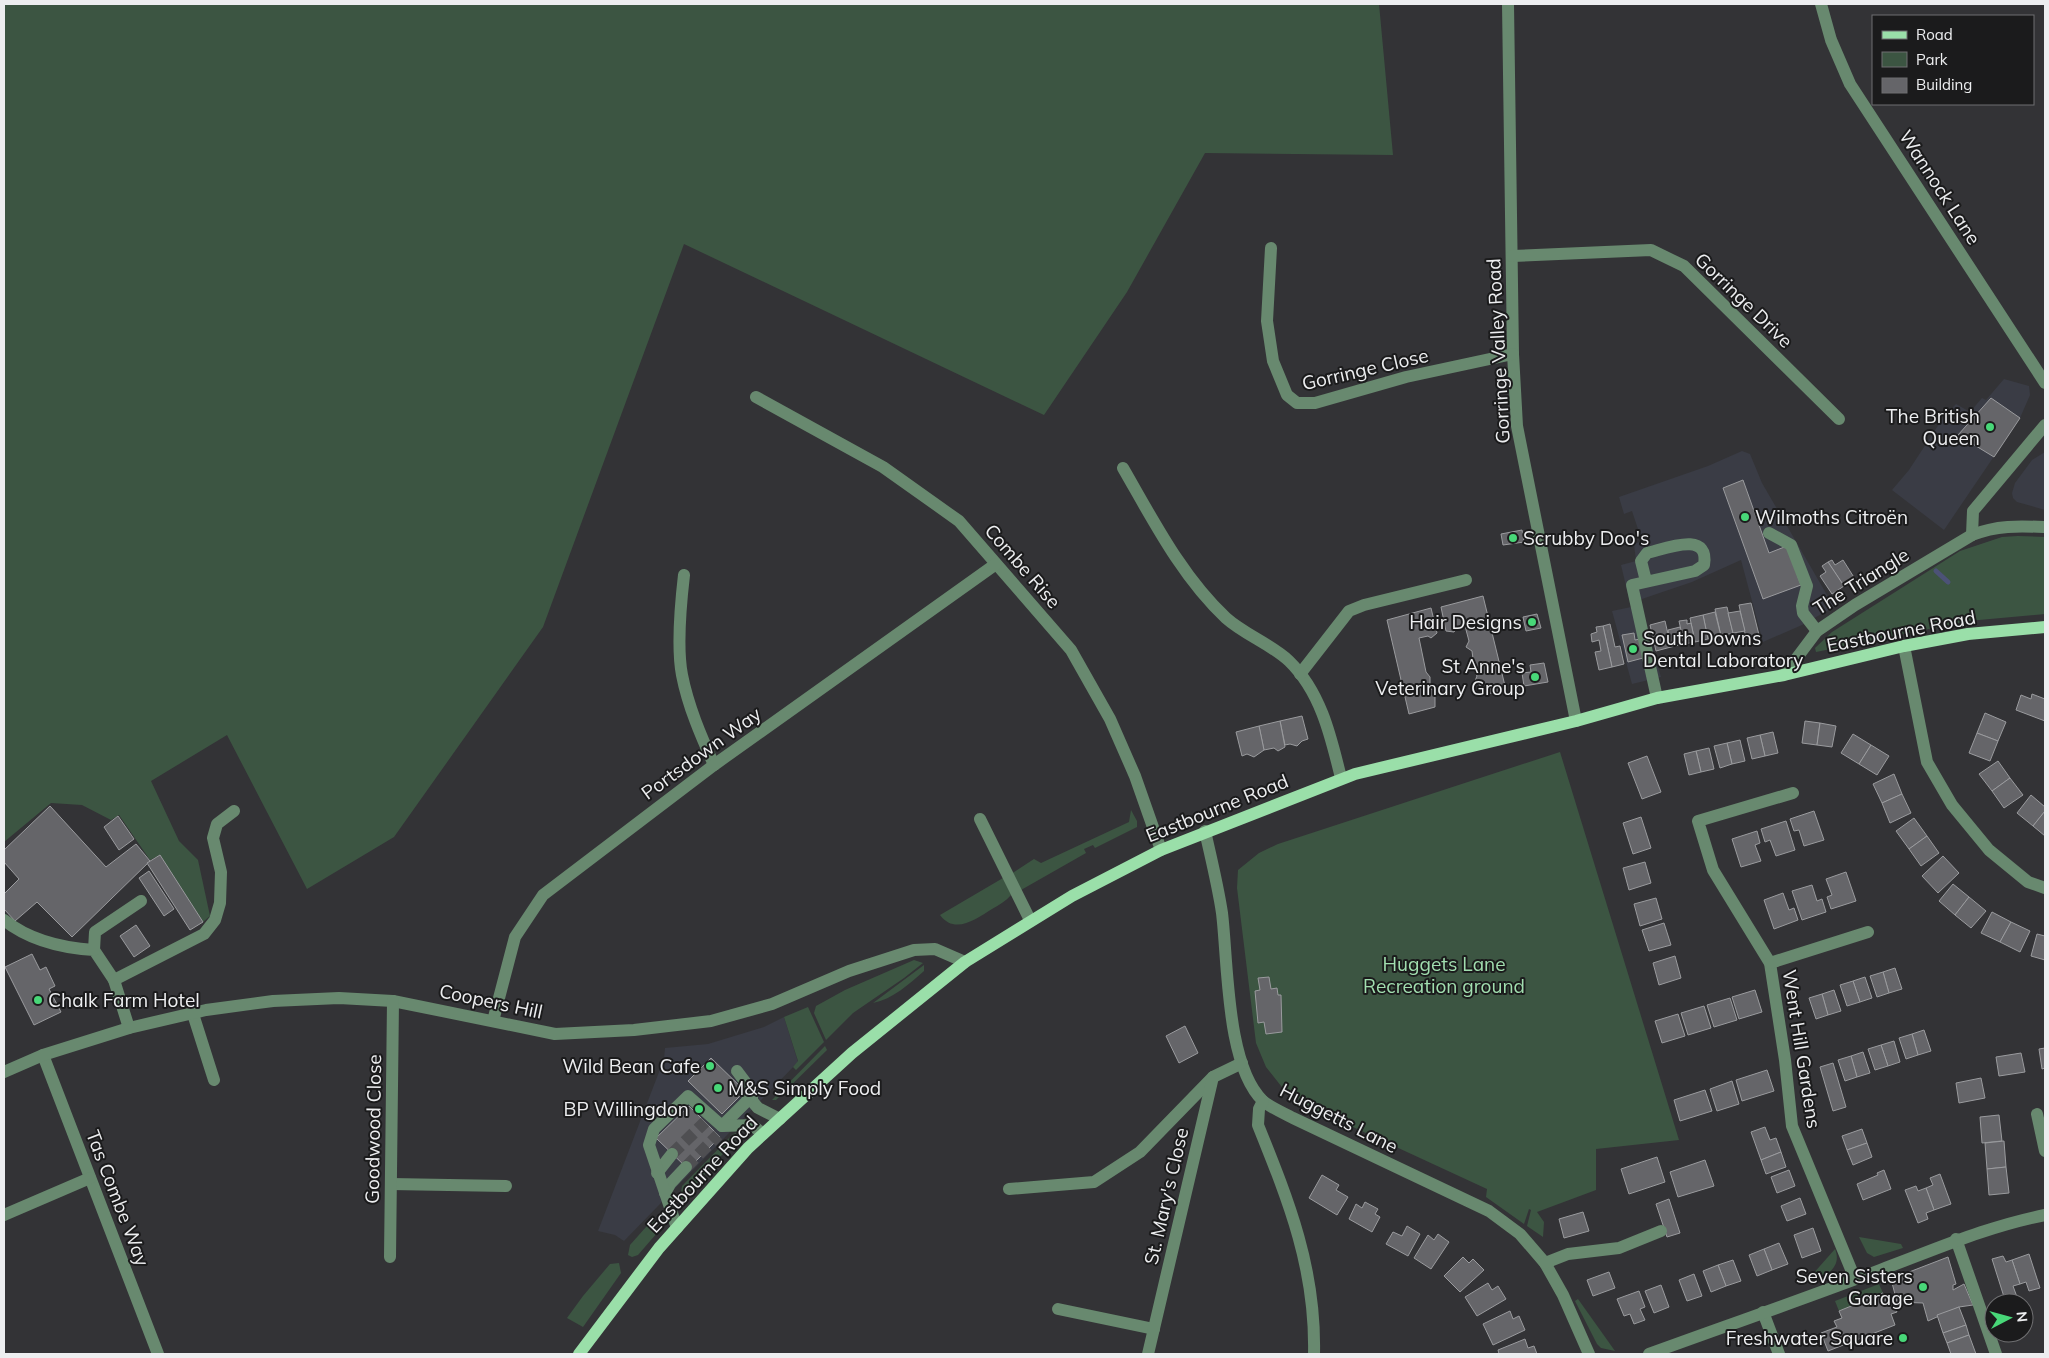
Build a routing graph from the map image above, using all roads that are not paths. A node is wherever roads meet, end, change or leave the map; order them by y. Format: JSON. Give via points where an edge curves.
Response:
{"nodes":[{"id":1,"x":1508,"y":4,"type":"edge"},
{"id":2,"x":1821,"y":4,"type":"edge"},
{"id":3,"x":1271,"y":248,"type":"dead end"},
{"id":4,"x":1512,"y":256,"type":"junction"},
{"id":5,"x":1513,"y":354,"type":"junction"},
{"id":6,"x":2045,"y":382,"type":"edge"},
{"id":7,"x":756,"y":397,"type":"dead end"},
{"id":8,"x":1839,"y":419,"type":"dead end"},
{"id":9,"x":2045,"y":425,"type":"edge"},
{"id":10,"x":1123,"y":468,"type":"dead end"},
{"id":11,"x":2045,"y":527,"type":"edge"},
{"id":12,"x":1769,"y":533,"type":"dead end"},
{"id":13,"x":1972,"y":534,"type":"junction"},
{"id":14,"x":996,"y":564,"type":"junction"},
{"id":15,"x":684,"y":575,"type":"dead end"},
{"id":16,"x":1466,"y":580,"type":"dead end"},
{"id":17,"x":1646,"y":581,"type":"junction"},
{"id":18,"x":2045,"y":627,"type":"edge"},
{"id":19,"x":1817,"y":631,"type":"junction"},
{"id":20,"x":1904,"y":646,"type":"junction"},
{"id":21,"x":1300,"y":674,"type":"junction"},
{"id":22,"x":1784,"y":675,"type":"junction"},
{"id":23,"x":1657,"y":698,"type":"junction"},
{"id":24,"x":1576,"y":721,"type":"junction"},
{"id":25,"x":714,"y":765,"type":"junction"},
{"id":26,"x":1341,"y":778,"type":"junction"},
{"id":27,"x":1793,"y":793,"type":"dead end"},
{"id":28,"x":234,"y":811,"type":"dead end"},
{"id":29,"x":980,"y":819,"type":"dead end"},
{"id":30,"x":1205,"y":831,"type":"junction"},
{"id":31,"x":1161,"y":850,"type":"junction"},
{"id":32,"x":2045,"y":888,"type":"edge"},
{"id":33,"x":140,"y":901,"type":"dead end"},
{"id":34,"x":4,"y":920,"type":"edge"},
{"id":35,"x":1030,"y":920,"type":"junction"},
{"id":36,"x":1868,"y":932,"type":"dead end"},
{"id":37,"x":94,"y":950,"type":"junction"},
{"id":38,"x":965,"y":962,"type":"junction"},
{"id":39,"x":1770,"y":963,"type":"junction"},
{"id":40,"x":114,"y":980,"type":"junction"},
{"id":41,"x":393,"y":1001,"type":"junction"},
{"id":42,"x":193,"y":1014,"type":"junction"},
{"id":43,"x":493,"y":1021,"type":"junction"},
{"id":44,"x":128,"y":1028,"type":"junction"},
{"id":45,"x":44,"y":1055,"type":"junction"},
{"id":46,"x":1242,"y":1063,"type":"junction"},
{"id":47,"x":736,"y":1071,"type":"dead end"},
{"id":48,"x":4,"y":1072,"type":"edge"},
{"id":49,"x":1213,"y":1077,"type":"junction"},
{"id":50,"x":214,"y":1080,"type":"dead end"},
{"id":51,"x":752,"y":1091,"type":"junction"},
{"id":52,"x":1263,"y":1101,"type":"junction"},
{"id":53,"x":2037,"y":1114,"type":"dead end"},
{"id":54,"x":780,"y":1119,"type":"junction"},
{"id":55,"x":723,"y":1129,"type":"junction"},
{"id":56,"x":763,"y":1134,"type":"junction"},
{"id":57,"x":2045,"y":1151,"type":"edge"},
{"id":58,"x":672,"y":1154,"type":"tunnel mouth"},
{"id":59,"x":686,"y":1167,"type":"tunnel mouth"},
{"id":60,"x":657,"y":1173,"type":"junction"},
{"id":61,"x":90,"y":1178,"type":"junction"},
{"id":62,"x":391,"y":1184,"type":"junction"},
{"id":63,"x":506,"y":1186,"type":"dead end"},
{"id":64,"x":1009,"y":1189,"type":"dead end"},
{"id":65,"x":665,"y":1193,"type":"junction"},
{"id":66,"x":4,"y":1215,"type":"edge"},
{"id":67,"x":2045,"y":1215,"type":"edge"},
{"id":68,"x":677,"y":1228,"type":"junction"},
{"id":69,"x":1662,"y":1231,"type":"dead end"},
{"id":70,"x":1956,"y":1239,"type":"junction"},
{"id":71,"x":390,"y":1257,"type":"dead end"},
{"id":72,"x":1545,"y":1263,"type":"junction"},
{"id":73,"x":1855,"y":1279,"type":"junction"},
{"id":74,"x":1058,"y":1309,"type":"dead end"},
{"id":75,"x":1764,"y":1312,"type":"junction"},
{"id":76,"x":1154,"y":1329,"type":"junction"},
{"id":77,"x":158,"y":1354,"type":"edge"},
{"id":78,"x":579,"y":1354,"type":"edge"},
{"id":79,"x":1148,"y":1354,"type":"edge"},
{"id":80,"x":1314,"y":1354,"type":"edge"},
{"id":81,"x":1589,"y":1354,"type":"edge"},
{"id":82,"x":1649,"y":1354,"type":"edge"},
{"id":83,"x":1780,"y":1354,"type":"edge"},
{"id":84,"x":1996,"y":1354,"type":"edge"}],
"edges":[{"from":1,"to":4,"type":"street","name":"Gorringe Valley Road"},
{"from":2,"to":6,"type":"street","name":"Wannock Lane","via":[[1831,40],[1850,84]]},
{"from":3,"to":5,"type":"street","name":"Gorringe Close","via":[[1267,321],[1273,361],[1287,395],[1297,403],[1315,403],[1387,382]]},
{"from":4,"to":5,"type":"street","name":"Gorringe Valley Road"},
{"from":4,"to":8,"type":"street","name":"Gorringe Drive","via":[[1651,250],[1684,266]]},
{"from":5,"to":24,"type":"street","name":"Gorringe Valley Road","via":[[1517,426]]},
{"from":7,"to":14,"type":"street","name":"Combe Rise","via":[[884,467],[959,521]]},
{"from":9,"to":13,"type":"street","via":[[1973,511]]},
{"from":10,"to":21,"type":"street","via":[[1162,536],[1199,588],[1227,618],[1288,661]]},
{"from":11,"to":13,"type":"street","name":"The Triangle","via":[[2015,525]]},
{"from":12,"to":19,"type":"street","via":[[1791,545],[1807,586],[1803,613]]},
{"from":13,"to":19,"type":"street","name":"The Triangle"},
{"from":14,"to":25,"type":"street","name":"Portsdown Way"},
{"from":14,"to":31,"type":"street","name":"Combe Rise","via":[[1071,650],[1110,719],[1135,776]]},
{"from":15,"to":25,"type":"street","via":[[682,674],[699,730]]},
{"from":16,"to":21,"type":"street","via":[[1349,611]]},
{"from":17,"to":17,"type":"street","via":[[1694,570],[1704,565],[1705,556],[1700,547],[1691,543],[1647,553],[1641,561]]},
{"from":17,"to":23,"type":"street","via":[[1632,585]]},
{"from":18,"to":20,"type":"main road","name":"Eastbourne Road","via":[[1968,634]]},
{"from":19,"to":22,"type":"street","name":"The Triangle"},
{"from":20,"to":22,"type":"main road","name":"Eastbourne Road"},
{"from":20,"to":32,"type":"street","via":[[1927,762],[1952,805],[1988,850],[2028,882]]},
{"from":21,"to":26,"type":"street","via":[[1323,714]]},
{"from":22,"to":23,"type":"main road","name":"Eastbourne Road"},
{"from":23,"to":24,"type":"main road","name":"Eastbourne Road"},
{"from":24,"to":26,"type":"main road","name":"Eastbourne Road"},
{"from":25,"to":43,"type":"street","name":"Portsdown Way","via":[[542,895],[515,937]]},
{"from":26,"to":30,"type":"main road","name":"Eastbourne Road"},
{"from":27,"to":39,"type":"street","name":"Went Hill Gardens","via":[[1698,821],[1713,870]]},
{"from":28,"to":40,"type":"street","via":[[217,824],[213,838],[221,872],[220,903],[215,920],[204,934]]},
{"from":29,"to":35,"type":"street"},
{"from":30,"to":31,"type":"main road","name":"Eastbourne Road"},
{"from":30,"to":46,"type":"street","name":"Huggetts Lane","via":[[1222,911],[1234,1034]]},
{"from":31,"to":35,"type":"main road","name":"Eastbourne Road"},
{"from":33,"to":37,"type":"street","via":[[95,932]]},
{"from":34,"to":37,"type":"street","via":[[42,941],[72,949]]},
{"from":35,"to":38,"type":"main road","name":"Eastbourne Road"},
{"from":36,"to":39,"type":"street","name":"Went Hill Gardens"},
{"from":37,"to":40,"type":"street"},
{"from":38,"to":43,"type":"street","name":"Coopers Hill","via":[[935,949],[914,950],[772,1004],[711,1021],[634,1030],[555,1034]]},
{"from":38,"to":54,"type":"main road","name":"Eastbourne Road","via":[[852,1053]]},
{"from":39,"to":73,"type":"street","name":"Went Hill Gardens","via":[[1792,1126]]},
{"from":40,"to":44,"type":"street"},
{"from":41,"to":42,"type":"street","name":"Coopers Hill","via":[[339,998],[273,1002]]},
{"from":41,"to":43,"type":"street","name":"Coopers Hill"},
{"from":41,"to":62,"type":"street","name":"Goodwood Close"},
{"from":42,"to":44,"type":"street","name":"Coopers Hill"},
{"from":42,"to":50,"type":"street"},
{"from":44,"to":45,"type":"street","name":"Coopers Hill"},
{"from":45,"to":48,"type":"street","name":"Coopers Hill"},
{"from":45,"to":61,"type":"street","name":"Tas Combe Way"},
{"from":46,"to":49,"type":"street"},
{"from":46,"to":52,"type":"street","name":"Huggetts Lane"},
{"from":47,"to":51,"type":"street"},
{"from":49,"to":64,"type":"street","via":[[1140,1152],[1094,1182]]},
{"from":49,"to":76,"type":"street","name":"St. Mary's Close"},
{"from":51,"to":54,"type":"street","via":[[752,1101],[758,1108]]},
{"from":51,"to":55,"type":"street"},
{"from":52,"to":72,"type":"street","name":"Huggetts Lane","via":[[1488,1211],[1520,1234]]},
{"from":52,"to":80,"type":"street","via":[[1258,1125],[1297,1227],[1313,1298]]},
{"from":53,"to":57,"type":"street"},
{"from":54,"to":56,"type":"main road","name":"Eastbourne Road"},
{"from":55,"to":56,"type":"street","via":[[752,1125]]},
{"from":55,"to":60,"type":"street","via":[[708,1119],[688,1096],[654,1129],[648,1145]]},
{"from":56,"to":68,"type":"main road","name":"Eastbourne Road"},
{"from":58,"to":60,"type":"street"},
{"from":59,"to":65,"type":"street"},
{"from":60,"to":65,"type":"street"},
{"from":61,"to":66,"type":"street"},
{"from":61,"to":77,"type":"street","name":"Tas Combe Way"},
{"from":62,"to":63,"type":"street"},
{"from":62,"to":71,"type":"street","name":"Goodwood Close"},
{"from":65,"to":68,"type":"street"},
{"from":67,"to":70,"type":"street","via":[[2005,1223]]},
{"from":68,"to":78,"type":"main road","name":"Eastbourne Road"},
{"from":69,"to":72,"type":"street","via":[[1619,1248],[1568,1254]]},
{"from":70,"to":73,"type":"street"},
{"from":70,"to":84,"type":"street"},
{"from":72,"to":81,"type":"street","name":"Huggetts Lane"},
{"from":73,"to":75,"type":"street"},
{"from":74,"to":76,"type":"street"},
{"from":75,"to":82,"type":"street"},
{"from":75,"to":83,"type":"street"},
{"from":76,"to":79,"type":"street","name":"St. Mary's Close"}]}
